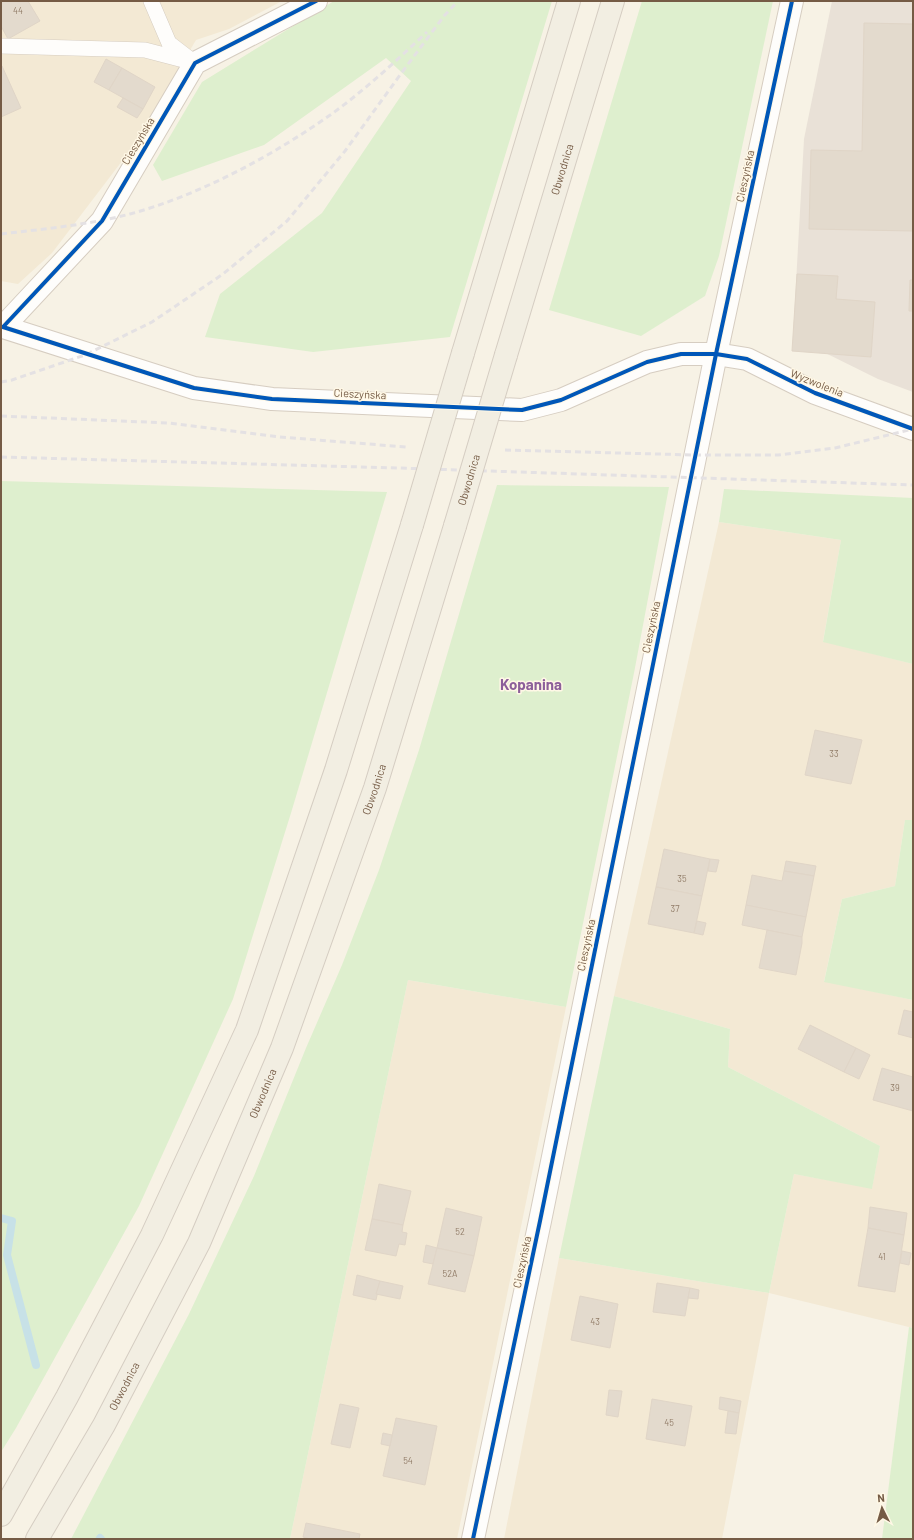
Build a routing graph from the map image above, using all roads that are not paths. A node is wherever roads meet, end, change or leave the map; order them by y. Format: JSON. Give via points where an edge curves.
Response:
{"nodes":[{"id":1,"x":151,"y":1,"type":"edge"},
{"id":2,"x":316,"y":1,"type":"edge"},
{"id":3,"x":568,"y":1,"type":"edge"},
{"id":4,"x":613,"y":1,"type":"edge"},
{"id":5,"x":792,"y":1,"type":"edge"},
{"id":6,"x":1,"y":46,"type":"edge"},
{"id":7,"x":195,"y":63,"type":"junction"},
{"id":8,"x":2,"y":327,"type":"edge"},
{"id":9,"x":716,"y":354,"type":"junction"},
{"id":10,"x":913,"y":429,"type":"edge"},
{"id":11,"x":1,"y":1515,"type":"edge"},
{"id":12,"x":37,"y":1539,"type":"edge"},
{"id":13,"x":473,"y":1539,"type":"edge"}],
"edges":[{"from":1,"to":7,"type":"lane","via":[[169,43]]},
{"from":2,"to":7,"type":"street"},
{"from":3,"to":11,"type":"main road","bridge":true,"via":[[336,770],[247,1030],[152,1235],[67,1397]]},
{"from":4,"to":12,"type":"main road","name":"Obwodnica","bridge":true,"via":[[375,788],[282,1048],[199,1243],[104,1424]]},
{"from":5,"to":9,"type":"street","name":"Cieszyńska"},
{"from":6,"to":7,"type":"lane","via":[[145,50]]},
{"from":7,"to":8,"type":"street","name":"Cieszyńska","via":[[102,220]]},
{"from":8,"to":9,"type":"street","name":"Cieszyńska","via":[[194,388],[272,399],[522,410],[561,400],[647,362],[681,354]]},
{"from":9,"to":10,"type":"street","name":"Wyzwolenia","via":[[747,359],[815,393]]},
{"from":9,"to":13,"type":"street","name":"Cieszyńska"}]}
